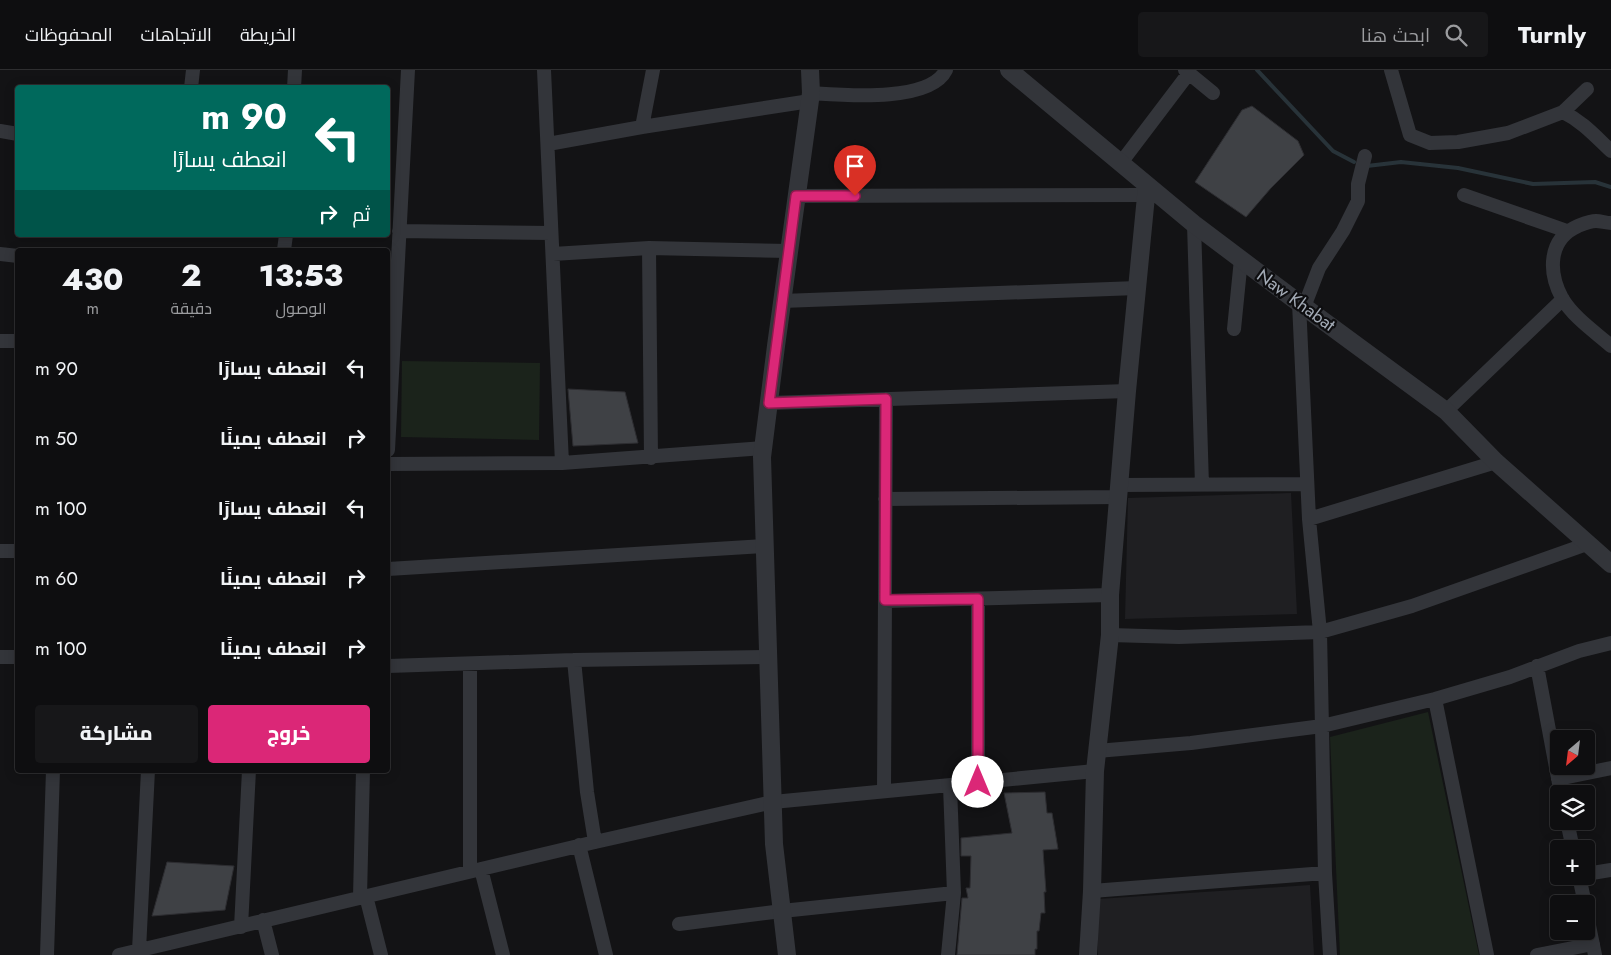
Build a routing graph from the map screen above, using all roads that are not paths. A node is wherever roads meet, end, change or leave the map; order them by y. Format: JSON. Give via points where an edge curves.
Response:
{"nodes":[{"id":1,"x":193,"y":70,"type":"edge"},
{"id":2,"x":295,"y":70,"type":"edge"},
{"id":3,"x":408,"y":70,"type":"edge"},
{"id":4,"x":544,"y":70,"type":"edge"},
{"id":5,"x":653,"y":70,"type":"edge"},
{"id":6,"x":810,"y":70,"type":"edge"},
{"id":7,"x":946,"y":70,"type":"edge"},
{"id":8,"x":1009,"y":70,"type":"edge"},
{"id":9,"x":1391,"y":70,"type":"edge"},
{"id":10,"x":1187,"y":72,"type":"edge"},
{"id":11,"x":191,"y":85,"type":"edge"},
{"id":12,"x":294,"y":85,"type":"edge"},
{"id":13,"x":1587,"y":89,"type":"dead end"},
{"id":14,"x":1212,"y":93,"type":"dead end"},
{"id":15,"x":810,"y":97,"type":"junction"},
{"id":16,"x":1563,"y":112,"type":"junction"},
{"id":17,"x":642,"y":127,"type":"junction"},
{"id":18,"x":0,"y":131,"type":"edge"},
{"id":19,"x":15,"y":134,"type":"edge"},
{"id":20,"x":548,"y":144,"type":"junction"},
{"id":21,"x":1611,"y":151,"type":"edge"},
{"id":22,"x":1365,"y":156,"type":"dead end"},
{"id":23,"x":1120,"y":164,"type":"junction"},
{"id":24,"x":1147,"y":190,"type":"junction"},
{"id":25,"x":1464,"y":195,"type":"dead end"},
{"id":26,"x":796,"y":196,"type":"junction"},
{"id":27,"x":1611,"y":223,"type":"edge"},
{"id":28,"x":1194,"y":224,"type":"junction"},
{"id":29,"x":399,"y":231,"type":"junction"},
{"id":30,"x":1567,"y":231,"type":"junction"},
{"id":31,"x":552,"y":233,"type":"junction"},
{"id":32,"x":649,"y":248,"type":"junction"},
{"id":33,"x":789,"y":250,"type":"junction"},
{"id":34,"x":0,"y":254,"type":"edge"},
{"id":35,"x":553,"y":254,"type":"junction"},
{"id":36,"x":15,"y":256,"type":"edge"},
{"id":37,"x":1241,"y":259,"type":"junction"},
{"id":38,"x":391,"y":288,"type":"edge"},
{"id":39,"x":1137,"y":288,"type":"junction"},
{"id":40,"x":1563,"y":299,"type":"junction"},
{"id":41,"x":782,"y":300,"type":"junction"},
{"id":42,"x":1301,"y":305,"type":"junction"},
{"id":43,"x":1234,"y":329,"type":"dead end"},
{"id":44,"x":0,"y":341,"type":"edge"},
{"id":45,"x":15,"y":341,"type":"edge"},
{"id":46,"x":1611,"y":346,"type":"edge"},
{"id":47,"x":390,"y":349,"type":"edge"},
{"id":48,"x":1127,"y":391,"type":"junction"},
{"id":49,"x":886,"y":399,"type":"junction"},
{"id":50,"x":769,"y":403,"type":"junction"},
{"id":51,"x":1446,"y":411,"type":"junction"},
{"id":52,"x":764,"y":448,"type":"junction"},
{"id":53,"x":651,"y":458,"type":"junction"},
{"id":54,"x":1496,"y":462,"type":"junction"},
{"id":55,"x":390,"y":464,"type":"edge"},
{"id":56,"x":562,"y":464,"type":"junction"},
{"id":57,"x":1308,"y":484,"type":"junction"},
{"id":58,"x":1202,"y":485,"type":"junction"},
{"id":59,"x":1119,"y":491,"type":"junction"},
{"id":60,"x":885,"y":499,"type":"junction"},
{"id":61,"x":1309,"y":520,"type":"junction"},
{"id":62,"x":1587,"y":544,"type":"junction"},
{"id":63,"x":765,"y":546,"type":"junction"},
{"id":64,"x":0,"y":551,"type":"edge"},
{"id":65,"x":15,"y":551,"type":"edge"},
{"id":66,"x":1610,"y":561,"type":"edge"},
{"id":67,"x":390,"y":569,"type":"edge"},
{"id":68,"x":1110,"y":595,"type":"junction"},
{"id":69,"x":978,"y":599,"type":"junction"},
{"id":70,"x":885,"y":600,"type":"junction"},
{"id":71,"x":1320,"y":632,"type":"junction"},
{"id":72,"x":1110,"y":635,"type":"junction"},
{"id":73,"x":1611,"y":642,"type":"edge"},
{"id":74,"x":0,"y":657,"type":"edge"},
{"id":75,"x":15,"y":657,"type":"edge"},
{"id":76,"x":769,"y":657,"type":"junction"},
{"id":77,"x":574,"y":660,"type":"junction"},
{"id":78,"x":470,"y":664,"type":"junction"},
{"id":79,"x":390,"y":666,"type":"edge"},
{"id":80,"x":1537,"y":666,"type":"junction"},
{"id":81,"x":1435,"y":699,"type":"junction"},
{"id":82,"x":1322,"y":726,"type":"junction"},
{"id":83,"x":1097,"y":751,"type":"junction"},
{"id":84,"x":1611,"y":768,"type":"edge"},
{"id":85,"x":1095,"y":771,"type":"junction"},
{"id":86,"x":53,"y":773,"type":"edge"},
{"id":87,"x":148,"y":773,"type":"edge"},
{"id":88,"x":249,"y":773,"type":"edge"},
{"id":89,"x":363,"y":773,"type":"edge"},
{"id":90,"x":1558,"y":779,"type":"junction"},
{"id":91,"x":978,"y":782,"type":"junction"},
{"id":92,"x":1560,"y":785,"type":"edge"},
{"id":93,"x":950,"y":786,"type":"junction"},
{"id":94,"x":884,"y":791,"type":"junction"},
{"id":95,"x":773,"y":802,"type":"junction"},
{"id":96,"x":595,"y":842,"type":"junction"},
{"id":97,"x":579,"y":846,"type":"junction"},
{"id":98,"x":476,"y":870,"type":"junction"},
{"id":99,"x":1611,"y":870,"type":"edge"},
{"id":100,"x":1325,"y":872,"type":"junction"},
{"id":101,"x":1595,"y":873,"type":"edge"},
{"id":102,"x":1092,"y":891,"type":"junction"},
{"id":103,"x":954,"y":893,"type":"junction"},
{"id":104,"x":363,"y":897,"type":"junction"},
{"id":105,"x":782,"y":911,"type":"junction"},
{"id":106,"x":263,"y":920,"type":"junction"},
{"id":107,"x":679,"y":924,"type":"dead end"},
{"id":108,"x":240,"y":927,"type":"junction"},
{"id":109,"x":168,"y":949,"type":"edge"},
{"id":110,"x":1594,"y":949,"type":"edge"},
{"id":111,"x":139,"y":950,"type":"junction"},
{"id":112,"x":47,"y":955,"type":"edge"},
{"id":113,"x":119,"y":955,"type":"edge"},
{"id":114,"x":272,"y":955,"type":"edge"},
{"id":115,"x":381,"y":955,"type":"edge"},
{"id":116,"x":503,"y":955,"type":"edge"},
{"id":117,"x":606,"y":955,"type":"edge"},
{"id":118,"x":787,"y":955,"type":"edge"},
{"id":119,"x":948,"y":955,"type":"edge"},
{"id":120,"x":1088,"y":955,"type":"edge"},
{"id":121,"x":1330,"y":955,"type":"edge"},
{"id":122,"x":1487,"y":955,"type":"edge"},
{"id":123,"x":1537,"y":955,"type":"edge"}],
"edges":[{"from":1,"to":11,"type":"street"},
{"from":2,"to":12,"type":"street"},
{"from":3,"to":29,"type":"street"},
{"from":4,"to":20,"type":"street"},
{"from":5,"to":17,"type":"street"},
{"from":6,"to":15,"type":"street"},
{"from":7,"to":15,"type":"street","via":[[938,81],[913,91]]},
{"from":8,"to":23,"type":"street","name":"Naw Khabat"},
{"from":9,"to":16,"type":"street","via":[[1410,135],[1430,143],[1458,142],[1508,133]]},
{"from":10,"to":14,"type":"street"},
{"from":10,"to":23,"type":"street"},
{"from":13,"to":16,"type":"street"},
{"from":15,"to":17,"type":"street"},
{"from":15,"to":26,"type":"street"},
{"from":16,"to":21,"type":"street","via":[[1576,118]]},
{"from":17,"to":20,"type":"street"},
{"from":18,"to":19,"type":"street"},
{"from":20,"to":31,"type":"street"},
{"from":22,"to":42,"type":"street","via":[[1358,184],[1358,201]]},
{"from":23,"to":24,"type":"street","name":"Naw Khabat"},
{"from":24,"to":26,"type":"street"},
{"from":24,"to":28,"type":"street","name":"Naw Khabat"},
{"from":24,"to":39,"type":"street"},
{"from":25,"to":30,"type":"street"},
{"from":26,"to":33,"type":"street"},
{"from":27,"to":30,"type":"street","via":[[1594,221]]},
{"from":28,"to":37,"type":"street","name":"Naw Khabat"},
{"from":28,"to":58,"type":"street"},
{"from":29,"to":31,"type":"street"},
{"from":29,"to":38,"type":"street"},
{"from":30,"to":40,"type":"street","via":[[1557,242],[1553,257],[1557,286]]},
{"from":31,"to":35,"type":"street"},
{"from":32,"to":33,"type":"street"},
{"from":32,"to":35,"type":"street"},
{"from":32,"to":53,"type":"street"},
{"from":33,"to":41,"type":"street"},
{"from":34,"to":36,"type":"street"},
{"from":35,"to":56,"type":"street"},
{"from":37,"to":42,"type":"street","name":"Naw Khabat"},
{"from":37,"to":43,"type":"street"},
{"from":38,"to":47,"type":"street"},
{"from":39,"to":41,"type":"street"},
{"from":39,"to":48,"type":"street"},
{"from":40,"to":46,"type":"street"},
{"from":40,"to":51,"type":"street"},
{"from":41,"to":50,"type":"street"},
{"from":42,"to":51,"type":"street","name":"Naw Khabat"},
{"from":42,"to":57,"type":"street"},
{"from":44,"to":45,"type":"street"},
{"from":48,"to":49,"type":"street"},
{"from":48,"to":59,"type":"street"},
{"from":49,"to":50,"type":"street"},
{"from":49,"to":60,"type":"street"},
{"from":50,"to":52,"type":"street"},
{"from":51,"to":54,"type":"street","name":"Naw Khabat"},
{"from":52,"to":53,"type":"street"},
{"from":52,"to":63,"type":"street"},
{"from":53,"to":56,"type":"street"},
{"from":54,"to":61,"type":"street"},
{"from":54,"to":62,"type":"street","name":"Naw Khabat"},
{"from":55,"to":56,"type":"street"},
{"from":57,"to":58,"type":"street"},
{"from":57,"to":61,"type":"street"},
{"from":58,"to":59,"type":"street"},
{"from":59,"to":60,"type":"street"},
{"from":59,"to":68,"type":"street"},
{"from":60,"to":70,"type":"street"},
{"from":61,"to":71,"type":"street"},
{"from":62,"to":66,"type":"street","name":"Naw Khabat"},
{"from":62,"to":71,"type":"street","via":[[1412,606]]},
{"from":63,"to":67,"type":"street"},
{"from":63,"to":76,"type":"street"},
{"from":64,"to":65,"type":"street"},
{"from":68,"to":69,"type":"street"},
{"from":68,"to":72,"type":"street"},
{"from":69,"to":70,"type":"street"},
{"from":69,"to":91,"type":"street"},
{"from":70,"to":94,"type":"street"},
{"from":71,"to":72,"type":"street","via":[[1179,637]]},
{"from":71,"to":82,"type":"street"},
{"from":72,"to":83,"type":"street"},
{"from":73,"to":80,"type":"street"},
{"from":74,"to":75,"type":"street"},
{"from":76,"to":77,"type":"street"},
{"from":76,"to":95,"type":"street"},
{"from":77,"to":78,"type":"street"},
{"from":77,"to":96,"type":"street"},
{"from":78,"to":79,"type":"street"},
{"from":78,"to":98,"type":"street"},
{"from":80,"to":81,"type":"street"},
{"from":80,"to":90,"type":"street"},
{"from":81,"to":82,"type":"street"},
{"from":81,"to":122,"type":"street"},
{"from":82,"to":83,"type":"street"},
{"from":82,"to":100,"type":"street"},
{"from":83,"to":85,"type":"street"},
{"from":84,"to":90,"type":"street"},
{"from":85,"to":91,"type":"street"},
{"from":85,"to":102,"type":"street"},
{"from":86,"to":112,"type":"street"},
{"from":87,"to":111,"type":"street"},
{"from":88,"to":108,"type":"street"},
{"from":89,"to":104,"type":"street"},
{"from":90,"to":92,"type":"street"},
{"from":91,"to":93,"type":"street"},
{"from":93,"to":94,"type":"street"},
{"from":93,"to":103,"type":"street"},
{"from":94,"to":95,"type":"street"},
{"from":95,"to":96,"type":"street"},
{"from":95,"to":105,"type":"street"},
{"from":96,"to":97,"type":"street"},
{"from":97,"to":98,"type":"street"},
{"from":97,"to":117,"type":"street"},
{"from":98,"to":104,"type":"street"},
{"from":98,"to":116,"type":"street"},
{"from":99,"to":101,"type":"street"},
{"from":100,"to":102,"type":"street"},
{"from":100,"to":121,"type":"street"},
{"from":102,"to":120,"type":"street"},
{"from":103,"to":105,"type":"street"},
{"from":103,"to":119,"type":"street"},
{"from":104,"to":106,"type":"street"},
{"from":104,"to":115,"type":"street"},
{"from":105,"to":107,"type":"street"},
{"from":105,"to":118,"type":"street"},
{"from":106,"to":108,"type":"street"},
{"from":106,"to":114,"type":"street"},
{"from":108,"to":109,"type":"street"},
{"from":109,"to":111,"type":"street"},
{"from":110,"to":123,"type":"street"},
{"from":111,"to":113,"type":"street"}]}
